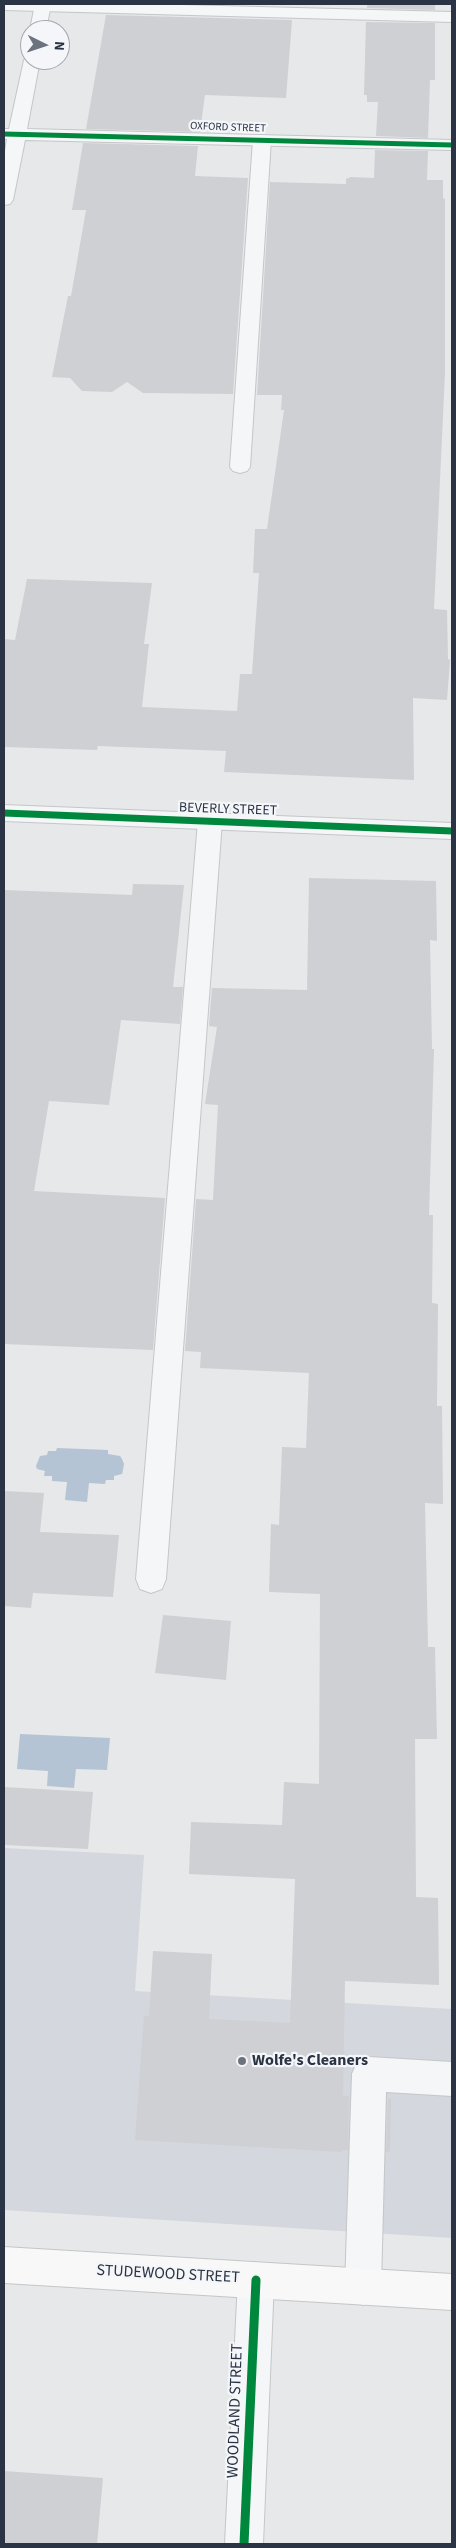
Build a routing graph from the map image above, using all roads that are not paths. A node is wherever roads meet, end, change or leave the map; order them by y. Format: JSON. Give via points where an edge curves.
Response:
{"nodes":[{"id":1,"x":4,"y":5,"type":"edge"},
{"id":2,"x":42,"y":5,"type":"edge"},
{"id":3,"x":452,"y":17,"type":"edge"},
{"id":4,"x":40,"y":20,"type":"edge"},
{"id":5,"x":29,"y":70,"type":"edge"},
{"id":6,"x":11,"y":134,"type":"edge"},
{"id":7,"x":262,"y":140,"type":"junction"},
{"id":8,"x":452,"y":145,"type":"edge"},
{"id":9,"x":4,"y":200,"type":"edge"},
{"id":10,"x":240,"y":467,"type":"dead end"},
{"id":11,"x":4,"y":813,"type":"edge"},
{"id":12,"x":210,"y":821,"type":"junction"},
{"id":13,"x":452,"y":831,"type":"edge"},
{"id":14,"x":151,"y":1579,"type":"dead end"},
{"id":15,"x":452,"y":2079,"type":"edge"},
{"id":16,"x":4,"y":2265,"type":"edge"},
{"id":17,"x":256,"y":2280,"type":"junction"},
{"id":18,"x":363,"y":2287,"type":"junction"},
{"id":19,"x":452,"y":2292,"type":"edge"},
{"id":20,"x":244,"y":2544,"type":"edge"}],
"edges":[{"from":1,"to":2,"type":"street"},
{"from":2,"to":3,"type":"street"},
{"from":2,"to":4,"type":"street"},
{"from":5,"to":6,"type":"street"},
{"from":6,"to":7,"type":"street","name":"OXFORD STREET"},
{"from":6,"to":9,"type":"street"},
{"from":7,"to":8,"type":"street","name":"OXFORD STREET"},
{"from":7,"to":10,"type":"street"},
{"from":11,"to":12,"type":"street","name":"BEVERLY STREET"},
{"from":12,"to":13,"type":"street","name":"BEVERLY STREET"},
{"from":12,"to":14,"type":"street"},
{"from":15,"to":18,"type":"street","via":[[369,2074]]},
{"from":16,"to":17,"type":"main road","name":"STUDEWOOD STREET"},
{"from":17,"to":18,"type":"main road","name":"STUDEWOOD STREET"},
{"from":17,"to":20,"type":"street","name":"WOODLAND STREET"},
{"from":18,"to":19,"type":"main road","name":"STUDEWOOD STREET"}]}
